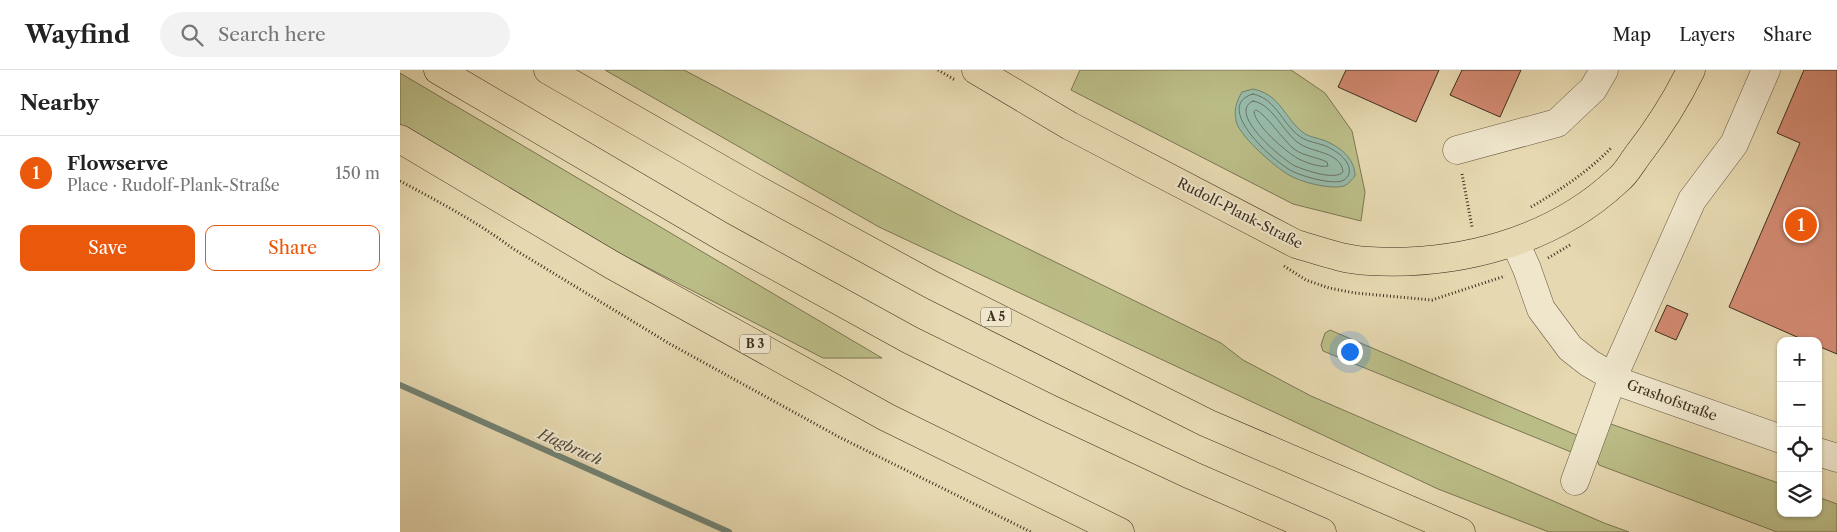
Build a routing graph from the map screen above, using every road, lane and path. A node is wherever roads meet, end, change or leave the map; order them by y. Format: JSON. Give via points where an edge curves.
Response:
{"nodes":[{"id":1,"x":438,"y":70,"type":"edge"},
{"id":2,"x":548,"y":70,"type":"edge"},
{"id":3,"x":976,"y":70,"type":"edge"},
{"id":4,"x":1604,"y":70,"type":"edge"},
{"id":5,"x":1691,"y":70,"type":"edge"},
{"id":6,"x":1766,"y":70,"type":"edge"},
{"id":7,"x":400,"y":139,"type":"edge"},
{"id":8,"x":1616,"y":142,"type":"dead end"},
{"id":9,"x":1457,"y":150,"type":"joint"},
{"id":10,"x":400,"y":181,"type":"edge"},
{"id":11,"x":1530,"y":207,"type":"dead end"},
{"id":12,"x":1480,"y":225,"type":"dead end"},
{"id":13,"x":1472,"y":227,"type":"junction"},
{"id":14,"x":1463,"y":229,"type":"dead end"},
{"id":15,"x":1515,"y":242,"type":"junction"},
{"id":16,"x":1613,"y":377,"type":"junction"},
{"id":17,"x":1777,"y":437,"type":"edge"},
{"id":18,"x":1822,"y":453,"type":"edge"},
{"id":19,"x":1837,"y":458,"type":"edge"},
{"id":20,"x":1575,"y":481,"type":"dead end"},
{"id":21,"x":1031,"y":532,"type":"edge"},
{"id":22,"x":1120,"y":532,"type":"edge"},
{"id":23,"x":1322,"y":532,"type":"edge"},
{"id":24,"x":1461,"y":532,"type":"edge"}],
"edges":[{"from":1,"to":23,"type":"main road","via":[[721,236],[910,340],[1173,466]]},
{"from":2,"to":24,"type":"main road","number":"A 5","via":[[932,285],[1207,422]]},
{"from":3,"to":15,"type":"main road","name":"Rudolf-Plank-Straße","via":[[1070,126],[1296,244],[1368,261],[1408,261],[1477,253]]},
{"from":4,"to":9,"type":"street","via":[[1593,89],[1557,124]]},
{"from":5,"to":15,"type":"main road","name":"Rudolf-Plank-Straße","via":[[1676,102],[1619,179],[1586,206]]},
{"from":6,"to":16,"type":"street","via":[[1734,144],[1692,200]]},
{"from":7,"to":22,"type":"main road","number":"B 3","via":[[612,265],[886,417]]},
{"from":8,"to":11,"type":"path","via":[[1589,169]]},
{"from":9,"to":13,"type":"path"},
{"from":10,"to":21,"type":"path","via":[[459,212],[512,248],[678,348],[839,437]]},
{"from":12,"to":13,"type":"path"},
{"from":13,"to":14,"type":"path"},
{"from":15,"to":16,"type":"street","name":"Grashofstraße","via":[[1541,309],[1570,348]]},
{"from":16,"to":17,"type":"street","name":"Grashofstraße"},
{"from":16,"to":20,"type":"street"},
{"from":18,"to":19,"type":"street"}]}
